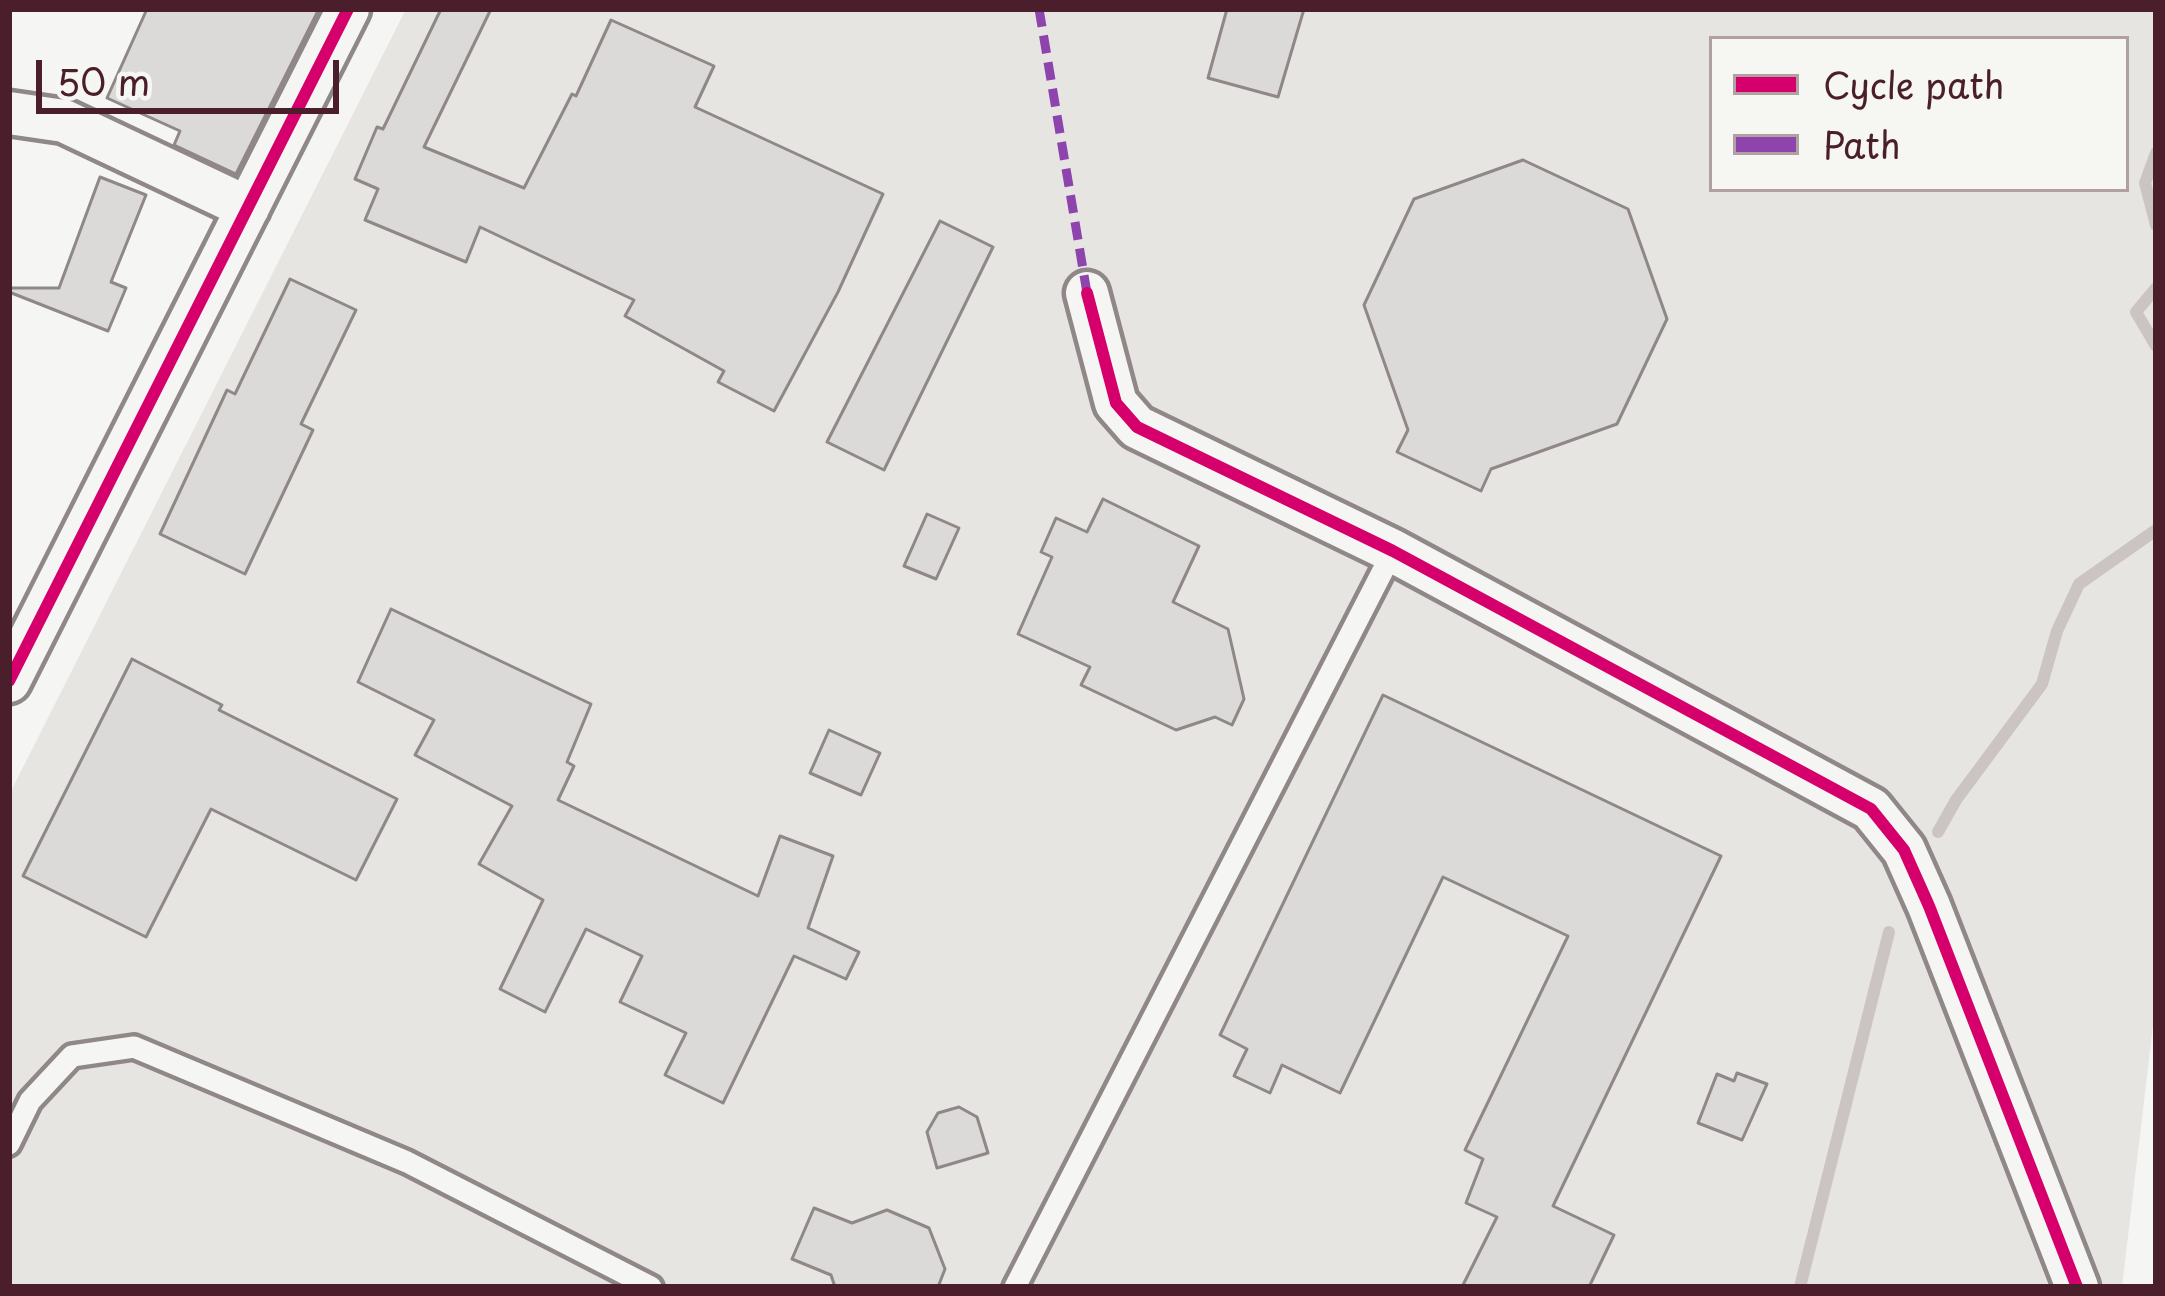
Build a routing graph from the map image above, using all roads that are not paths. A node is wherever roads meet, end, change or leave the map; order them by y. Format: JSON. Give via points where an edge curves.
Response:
{"nodes":[{"id":1,"x":348,"y":9,"type":"edge"},
{"id":2,"x":9,"y":112,"type":"edge"},
{"id":3,"x":248,"y":208,"type":"junction"},
{"id":4,"x":1087,"y":293,"type":"dead end"},
{"id":5,"x":1393,"y":551,"type":"junction"},
{"id":6,"x":9,"y":681,"type":"edge"},
{"id":7,"x":9,"y":1144,"type":"edge"},
{"id":8,"x":650,"y":1287,"type":"edge"},
{"id":9,"x":1015,"y":1287,"type":"edge"},
{"id":10,"x":2077,"y":1287,"type":"edge"}],
"edges":[{"from":1,"to":3,"type":"street"},
{"from":2,"to":3,"type":"street","via":[[64,121]]},
{"from":3,"to":6,"type":"street"},
{"from":4,"to":5,"type":"street","via":[[1117,403],[1138,428]]},
{"from":5,"to":9,"type":"lane"},
{"from":5,"to":10,"type":"street","via":[[1851,795],[1890,828],[1930,906]]},
{"from":7,"to":8,"type":"lane","via":[[30,1101],[72,1056],[134,1047],[406,1162]]}]}
